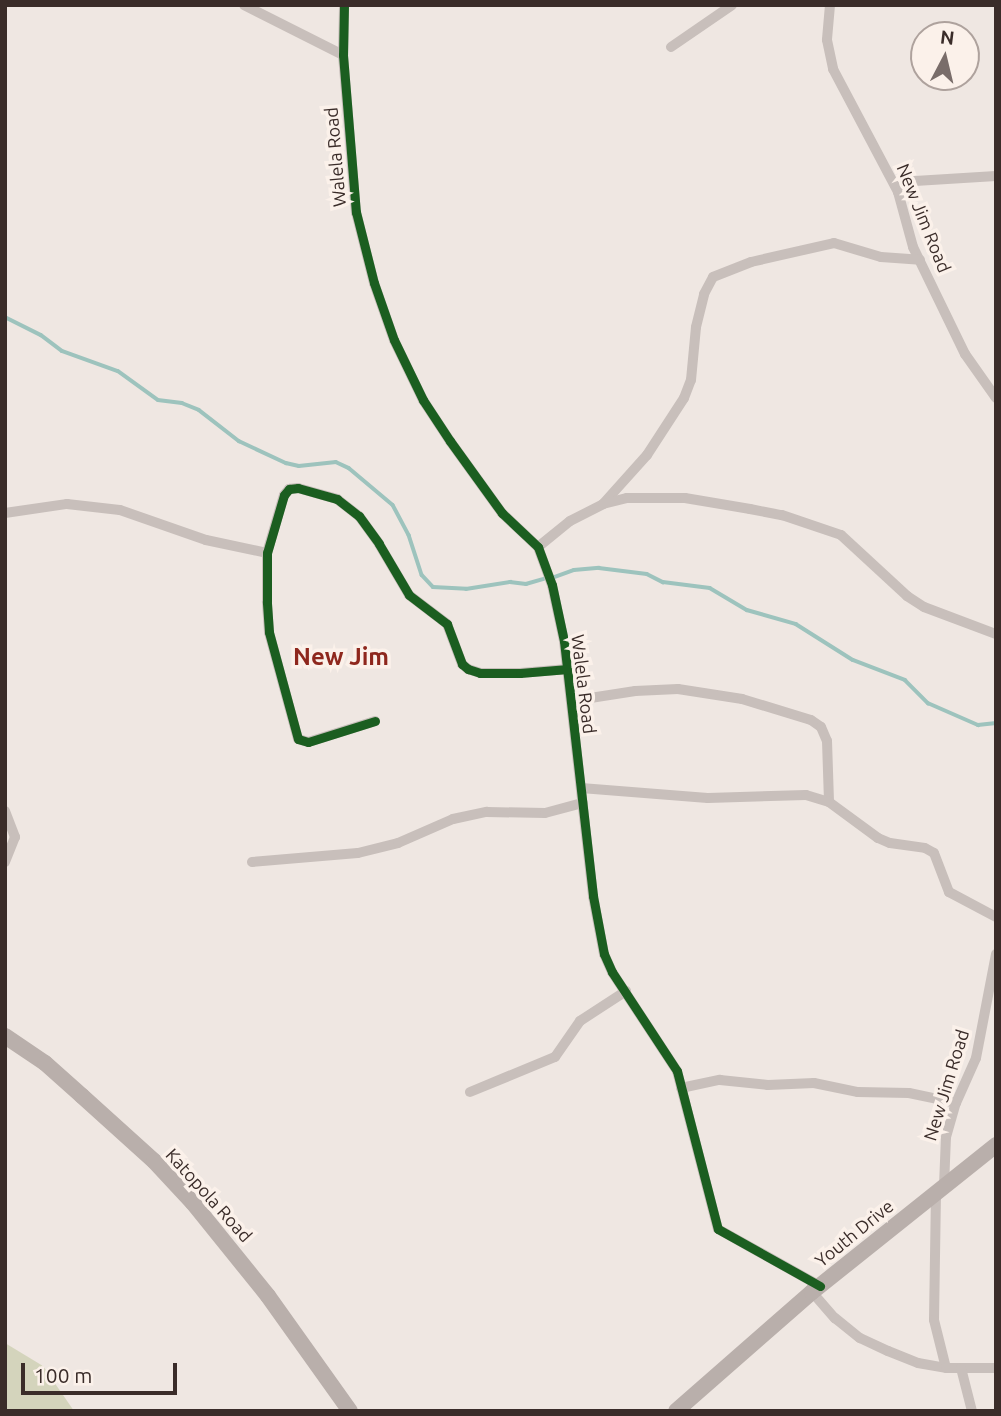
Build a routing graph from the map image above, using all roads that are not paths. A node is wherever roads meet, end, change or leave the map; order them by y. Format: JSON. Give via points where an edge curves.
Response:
{"nodes":[{"id":1,"x":244,"y":5,"type":"edge"},
{"id":2,"x":344,"y":5,"type":"edge"},
{"id":3,"x":732,"y":5,"type":"edge"},
{"id":4,"x":830,"y":5,"type":"edge"},
{"id":5,"x":671,"y":47,"type":"dead end"},
{"id":6,"x":343,"y":55,"type":"junction"},
{"id":7,"x":996,"y":176,"type":"edge"},
{"id":8,"x":898,"y":192,"type":"junction"},
{"id":9,"x":920,"y":260,"type":"junction"},
{"id":10,"x":996,"y":398,"type":"edge"},
{"id":11,"x":603,"y":504,"type":"junction"},
{"id":12,"x":5,"y":513,"type":"edge"},
{"id":13,"x":538,"y":547,"type":"junction"},
{"id":14,"x":267,"y":553,"type":"junction"},
{"id":15,"x":996,"y":634,"type":"edge"},
{"id":16,"x":568,"y":669,"type":"junction"},
{"id":17,"x":571,"y":701,"type":"junction"},
{"id":18,"x":375,"y":721,"type":"dead end"},
{"id":19,"x":581,"y":788,"type":"junction"},
{"id":20,"x":829,"y":802,"type":"junction"},
{"id":21,"x":583,"y":803,"type":"junction"},
{"id":22,"x":5,"y":811,"type":"edge"},
{"id":23,"x":5,"y":862,"type":"edge"},
{"id":24,"x":252,"y":862,"type":"dead end"},
{"id":25,"x":996,"y":917,"type":"edge"},
{"id":26,"x":996,"y":954,"type":"edge"},
{"id":27,"x":626,"y":991,"type":"junction"},
{"id":28,"x":5,"y":1036,"type":"edge"},
{"id":29,"x":681,"y":1087,"type":"junction"},
{"id":30,"x":470,"y":1092,"type":"dead end"},
{"id":31,"x":956,"y":1103,"type":"junction"},
{"id":32,"x":996,"y":1144,"type":"edge"},
{"id":33,"x":940,"y":1189,"type":"junction"},
{"id":34,"x":816,"y":1289,"type":"junction"},
{"id":35,"x":946,"y":1368,"type":"junction"},
{"id":36,"x":961,"y":1368,"type":"junction"},
{"id":37,"x":996,"y":1368,"type":"edge"},
{"id":38,"x":350,"y":1411,"type":"edge"},
{"id":39,"x":676,"y":1411,"type":"edge"},
{"id":40,"x":972,"y":1411,"type":"edge"}],
"edges":[{"from":1,"to":6,"type":"street"},
{"from":2,"to":6,"type":"street","name":"Walela Road"},
{"from":3,"to":5,"type":"street"},
{"from":4,"to":8,"type":"street","name":"New Jim Road","via":[[828,54]]},
{"from":6,"to":13,"type":"street","name":"Walela Road","via":[[356,212],[394,340],[423,400],[450,441],[502,513]]},
{"from":7,"to":8,"type":"street","via":[[915,181]]},
{"from":8,"to":9,"type":"street","name":"New Jim Road"},
{"from":9,"to":10,"type":"street","name":"New Jim Road","via":[[965,354]]},
{"from":9,"to":11,"type":"street","via":[[881,257],[834,243],[751,262],[713,277],[696,327],[691,380],[684,398],[647,455]]},
{"from":11,"to":13,"type":"street","via":[[570,521]]},
{"from":11,"to":15,"type":"street","via":[[651,495],[685,498],[812,524],[841,535],[924,607]]},
{"from":12,"to":14,"type":"street","via":[[67,504],[120,510],[206,540]]},
{"from":13,"to":16,"type":"street","name":"Walela Road","via":[[552,585]]},
{"from":14,"to":16,"type":"street","via":[[289,489],[337,499],[359,516],[409,595],[447,624],[468,669],[493,673]]},
{"from":14,"to":18,"type":"street","via":[[269,632],[298,739],[308,742]]},
{"from":16,"to":17,"type":"street","name":"Walela Road"},
{"from":17,"to":19,"type":"street","name":"Walela Road"},
{"from":17,"to":20,"type":"street","via":[[678,689],[742,699],[811,720],[821,727],[827,741]]},
{"from":19,"to":20,"type":"street","via":[[708,798],[806,794]]},
{"from":19,"to":21,"type":"street","name":"Walela Road"},
{"from":20,"to":25,"type":"street","via":[[878,838],[934,853],[949,892]]},
{"from":21,"to":24,"type":"street","via":[[545,813],[488,811],[358,853]]},
{"from":21,"to":27,"type":"street","name":"Walela Road","via":[[604,954]]},
{"from":22,"to":23,"type":"street","via":[[15,837]]},
{"from":26,"to":31,"type":"street","name":"New Jim Road","via":[[976,1059]]},
{"from":27,"to":29,"type":"street","name":"Walela Road","via":[[670,1057]]},
{"from":27,"to":30,"type":"street","via":[[580,1021],[555,1057]]},
{"from":28,"to":38,"type":"street","name":"Katopola Road","via":[[45,1063],[185,1195],[228,1244]]},
{"from":29,"to":31,"type":"street","via":[[720,1080],[814,1083]]},
{"from":29,"to":34,"type":"street","name":"Walela Road","via":[[719,1228]]},
{"from":31,"to":33,"type":"street","name":"New Jim Road","via":[[946,1137]]},
{"from":32,"to":33,"type":"street","name":"Youth Drive"},
{"from":33,"to":34,"type":"street","name":"Youth Drive"},
{"from":33,"to":35,"type":"street","name":"New Jim Road","via":[[934,1320]]},
{"from":34,"to":35,"type":"street","name":"Walela Road","via":[[835,1318],[860,1338],[918,1363]]},
{"from":34,"to":39,"type":"street","name":"Youth Drive"},
{"from":35,"to":36,"type":"street","name":"Walela Road"},
{"from":36,"to":37,"type":"street","name":"Walela Road"},
{"from":36,"to":40,"type":"street"}]}
